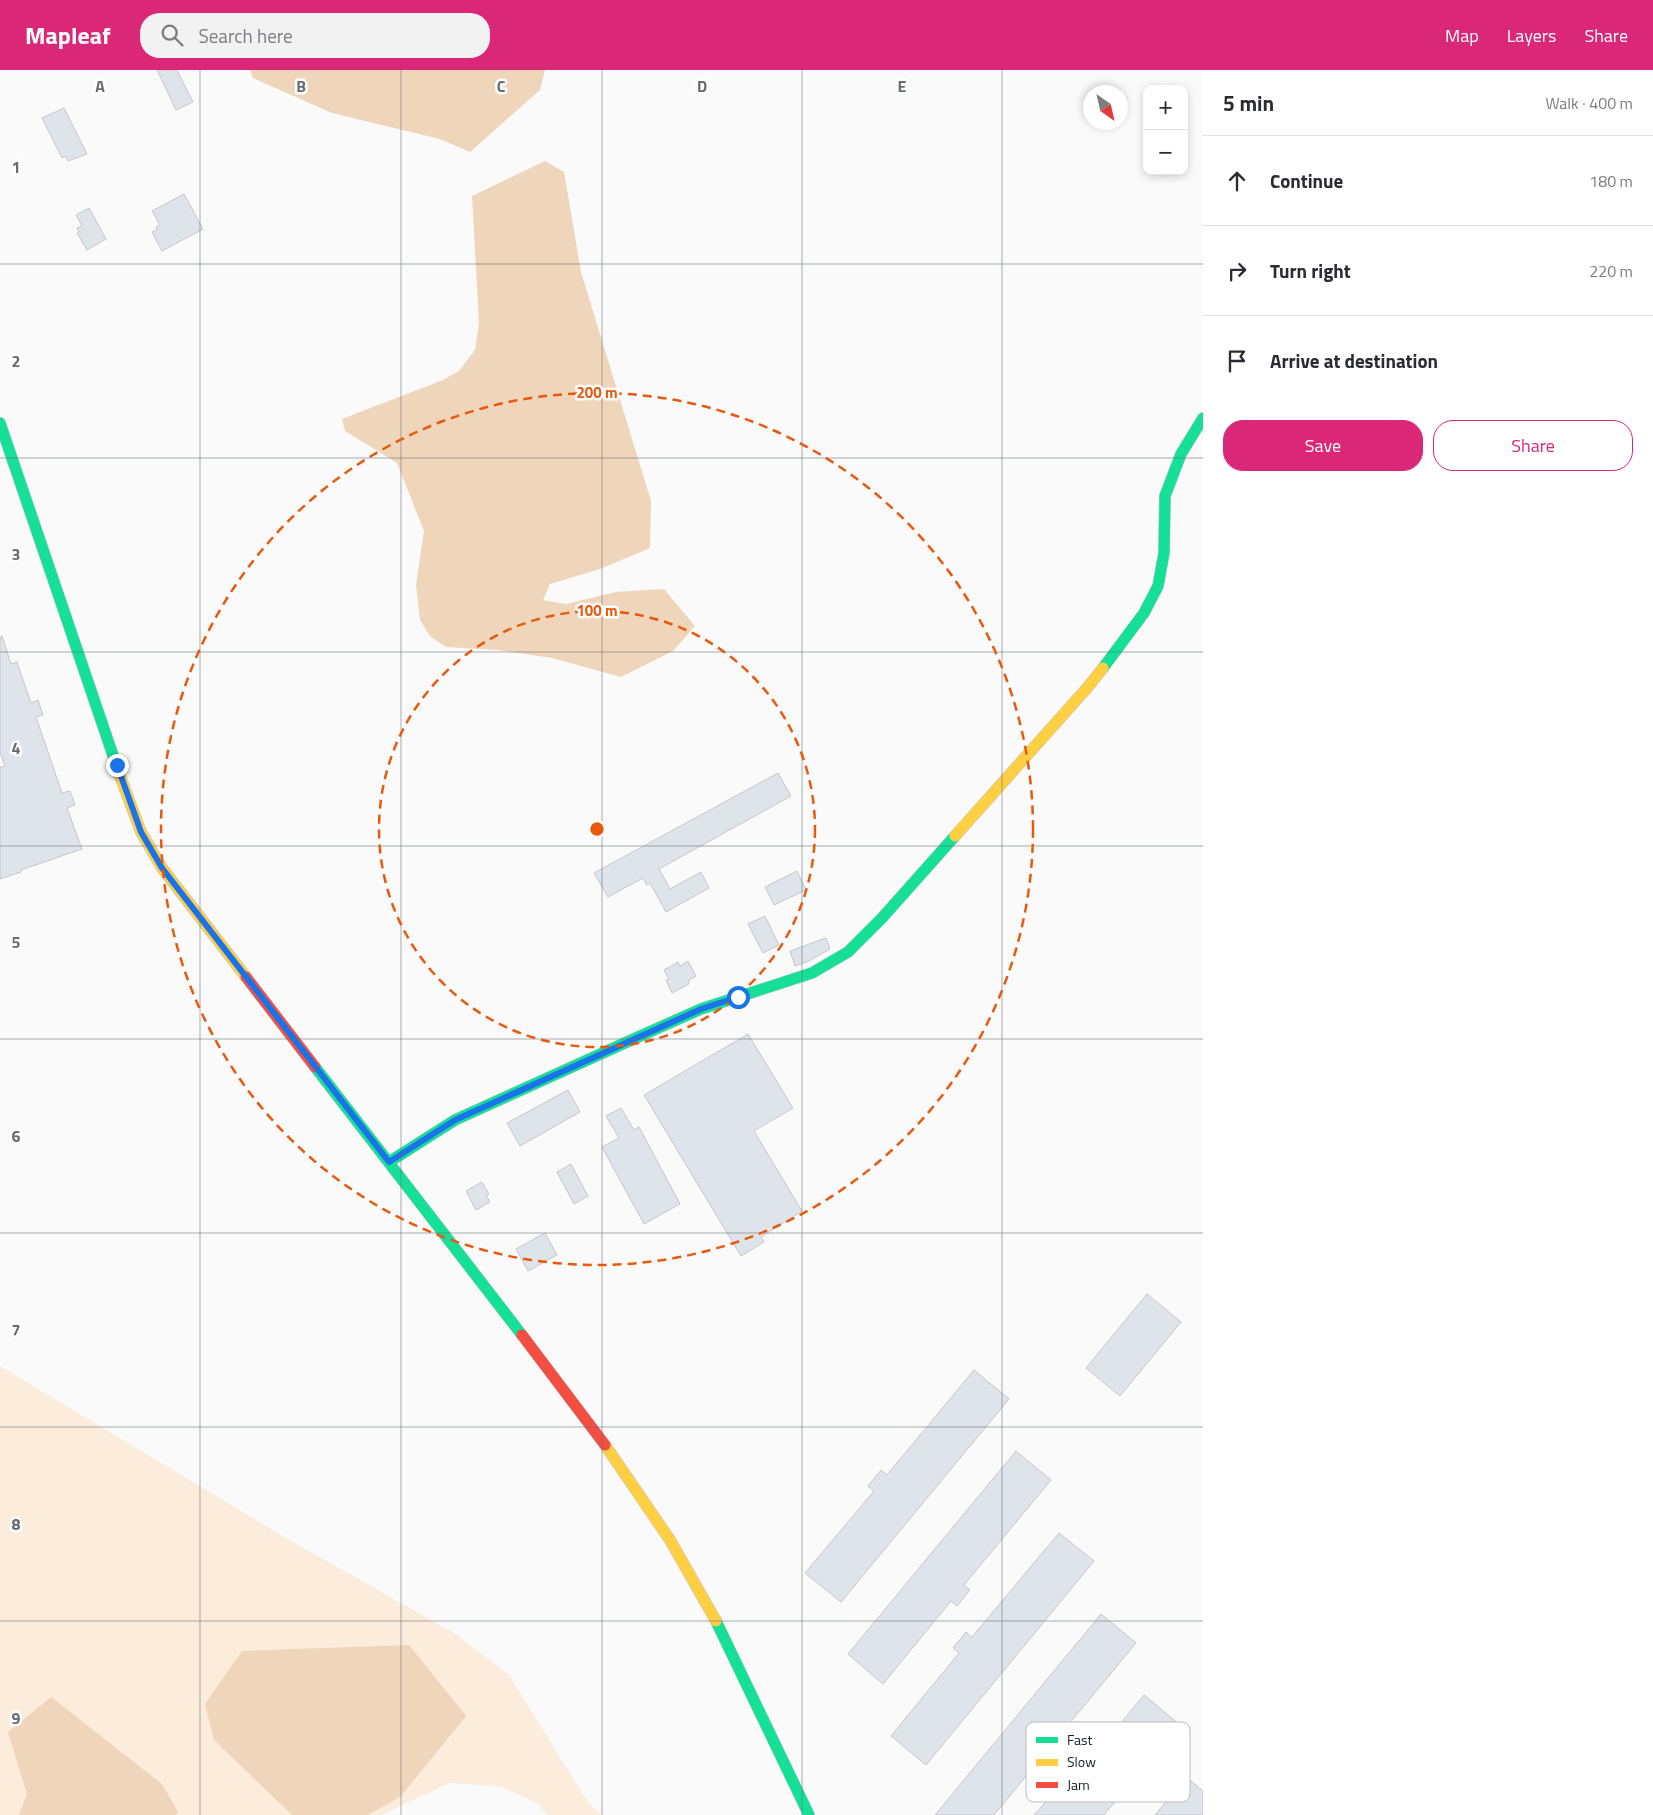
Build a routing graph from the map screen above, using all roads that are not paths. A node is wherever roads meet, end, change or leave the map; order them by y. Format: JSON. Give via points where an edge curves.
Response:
{"nodes":[{"id":1,"x":1203,"y":418,"type":"edge"},
{"id":2,"x":0,"y":424,"type":"edge"},
{"id":3,"x":389,"y":1162,"type":"junction"},
{"id":4,"x":808,"y":1815,"type":"edge"}],
"edges":[{"from":1,"to":3,"type":"street","via":[[1181,454],[1165,496],[1164,554],[1158,586],[1144,613],[1087,688],[848,952],[812,973],[701,1009],[455,1120]]},
{"from":2,"to":3,"type":"street","via":[[141,832],[162,868]]},
{"from":3,"to":4,"type":"street","via":[[574,1403],[670,1540],[730,1651]]}]}
